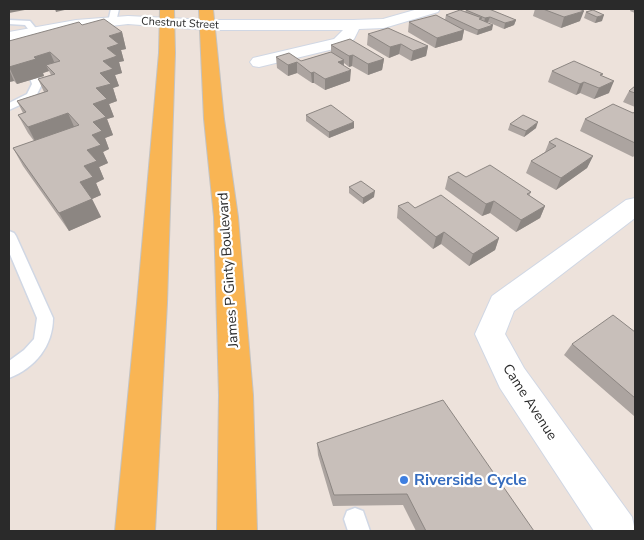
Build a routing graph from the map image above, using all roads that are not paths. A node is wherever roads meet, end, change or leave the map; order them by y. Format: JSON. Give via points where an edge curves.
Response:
{"nodes":[{"id":1,"x":314,"y":9,"type":"edge"},
{"id":2,"x":433,"y":9,"type":"edge"},
{"id":3,"x":113,"y":15,"type":"edge"},
{"id":4,"x":167,"y":15,"type":"edge"},
{"id":5,"x":207,"y":17,"type":"edge"},
{"id":6,"x":9,"y":22,"type":"edge"},
{"id":7,"x":328,"y":24,"type":"junction"},
{"id":8,"x":352,"y":25,"type":"junction"},
{"id":9,"x":36,"y":32,"type":"junction"},
{"id":10,"x":9,"y":37,"type":"edge"},
{"id":11,"x":259,"y":62,"type":"dead end"},
{"id":12,"x":35,"y":78,"type":"edge"},
{"id":13,"x":9,"y":108,"type":"edge"},
{"id":14,"x":635,"y":206,"type":"edge"},
{"id":15,"x":9,"y":236,"type":"edge"},
{"id":16,"x":9,"y":370,"type":"edge"},
{"id":17,"x":135,"y":531,"type":"edge"},
{"id":18,"x":236,"y":531,"type":"edge"},
{"id":19,"x":618,"y":531,"type":"edge"}],
"edges":[{"from":1,"to":7,"type":"street"},
{"from":2,"to":8,"type":"street","name":"Chestnut Street","via":[[384,23]]},
{"from":3,"to":4,"type":"street","name":"Chestnut Street"},
{"from":3,"to":9,"type":"street","name":"Chestnut Street"},
{"from":4,"to":5,"type":"street","name":"Chestnut Street"},
{"from":4,"to":17,"type":"main road","via":[[153,294]]},
{"from":5,"to":7,"type":"street","name":"Chestnut Street"},
{"from":5,"to":18,"type":"main road","name":"James P Ginty Boulevard","via":[[214,119],[226,217],[235,385]]},
{"from":6,"to":9,"type":"lane","via":[[27,23]]},
{"from":7,"to":8,"type":"street","name":"Chestnut Street"},
{"from":8,"to":11,"type":"street","via":[[348,36],[340,43]]},
{"from":9,"to":10,"type":"street","name":"Chestnut Street"},
{"from":12,"to":13,"type":"lane","via":[[36,90],[31,96]]},
{"from":14,"to":19,"type":"street","name":"Came Avenue","via":[[502,304],[490,334],[512,378]]},
{"from":15,"to":16,"type":"lane","via":[[45,318],[46,330],[40,345]]}]}
